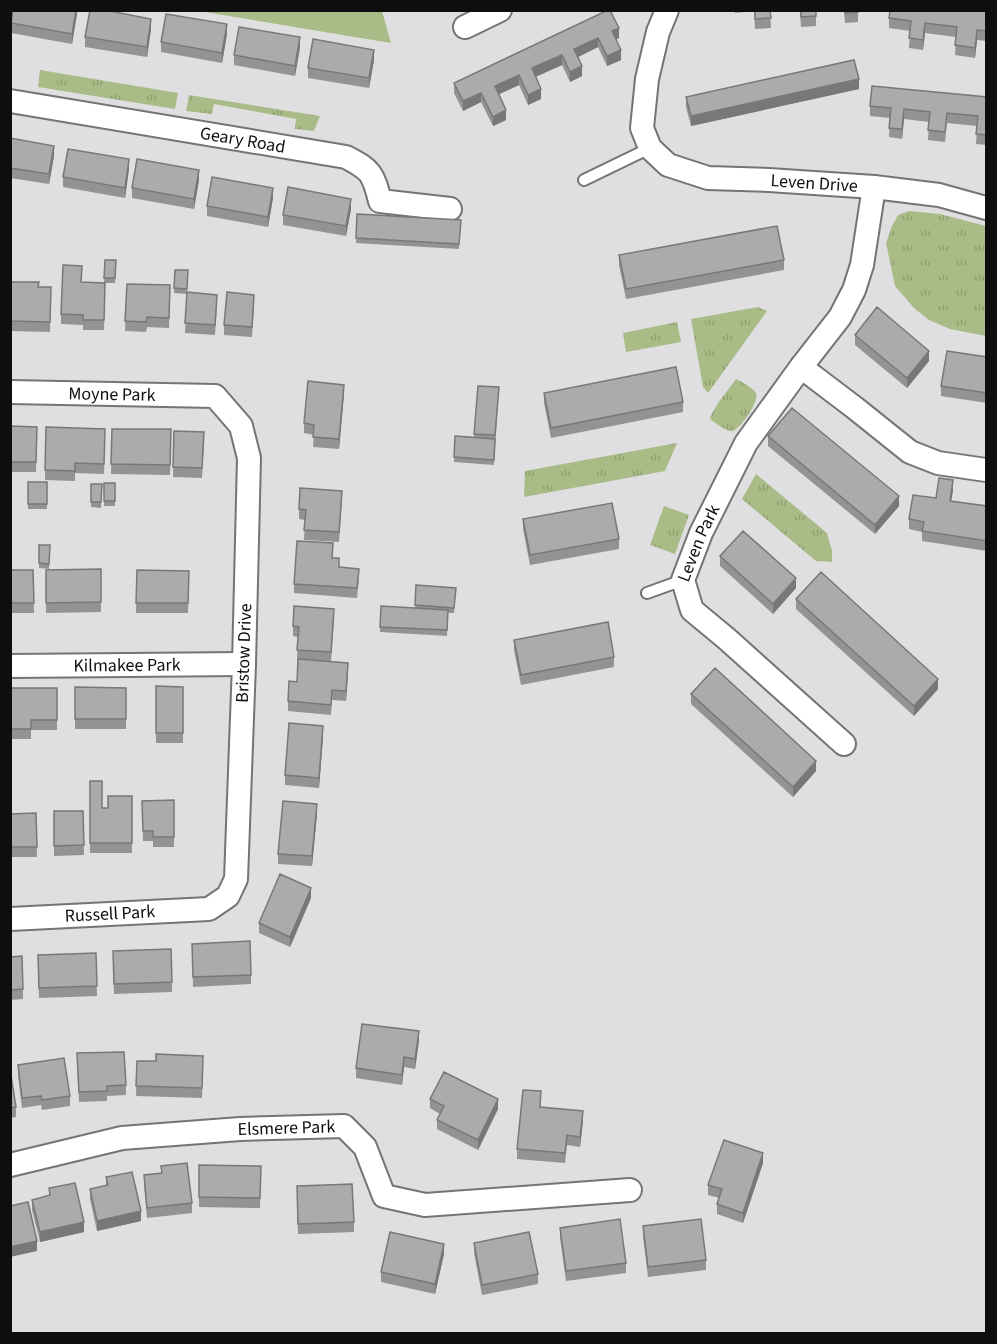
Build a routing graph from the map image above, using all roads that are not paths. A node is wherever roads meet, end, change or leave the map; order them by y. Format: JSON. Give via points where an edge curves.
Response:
{"nodes":[{"id":1,"x":500,"y":10,"type":"edge"},
{"id":2,"x":667,"y":10,"type":"edge"},
{"id":3,"x":465,"y":27,"type":"dead end"},
{"id":4,"x":10,"y":101,"type":"edge"},
{"id":5,"x":646,"y":138,"type":"junction"},
{"id":6,"x":584,"y":180,"type":"dead end"},
{"id":7,"x":874,"y":187,"type":"junction"},
{"id":8,"x":987,"y":208,"type":"edge"},
{"id":9,"x":450,"y":209,"type":"dead end"},
{"id":10,"x":801,"y":367,"type":"junction"},
{"id":11,"x":10,"y":392,"type":"edge"},
{"id":12,"x":215,"y":396,"type":"joint"},
{"id":13,"x":987,"y":470,"type":"edge"},
{"id":14,"x":683,"y":580,"type":"junction"},
{"id":15,"x":647,"y":593,"type":"dead end"},
{"id":16,"x":244,"y":664,"type":"junction"},
{"id":17,"x":10,"y":666,"type":"edge"},
{"id":18,"x":844,"y":744,"type":"dead end"},
{"id":19,"x":209,"y":909,"type":"joint"},
{"id":20,"x":10,"y":919,"type":"edge"},
{"id":21,"x":10,"y":1165,"type":"edge"},
{"id":22,"x":630,"y":1190,"type":"dead end"}],
"edges":[{"from":1,"to":3,"type":"street"},
{"from":2,"to":5,"type":"street","via":[[647,78]]},
{"from":4,"to":9,"type":"street","name":"Geary Road","via":[[346,157],[366,168],[374,179],[380,201]]},
{"from":5,"to":6,"type":"lane"},
{"from":5,"to":7,"type":"street","name":"Leven Drive","via":[[668,165],[708,177]]},
{"from":7,"to":8,"type":"street","name":"Leven Drive","via":[[939,195]]},
{"from":7,"to":10,"type":"street","name":"Leven Park","via":[[862,265],[854,290],[840,317]]},
{"from":10,"to":13,"type":"street","via":[[910,452],[938,463]]},
{"from":10,"to":14,"type":"street","name":"Leven Park","via":[[746,443],[701,533]]},
{"from":11,"to":12,"type":"street","name":"Moyne Park"},
{"from":12,"to":16,"type":"street","name":"Bristow Drive","via":[[241,426],[249,458]]},
{"from":14,"to":15,"type":"lane"},
{"from":14,"to":18,"type":"street","name":"Leven Park","via":[[692,610]]},
{"from":16,"to":17,"type":"street","name":"Kilmakee Park"},
{"from":16,"to":19,"type":"street","name":"Bristow Drive","via":[[236,879],[228,896]]},
{"from":19,"to":20,"type":"street","name":"Russell Park"},
{"from":21,"to":22,"type":"street","name":"Elsmere Park","via":[[122,1138],[344,1126],[365,1147],[384,1196],[425,1205]]}]}
